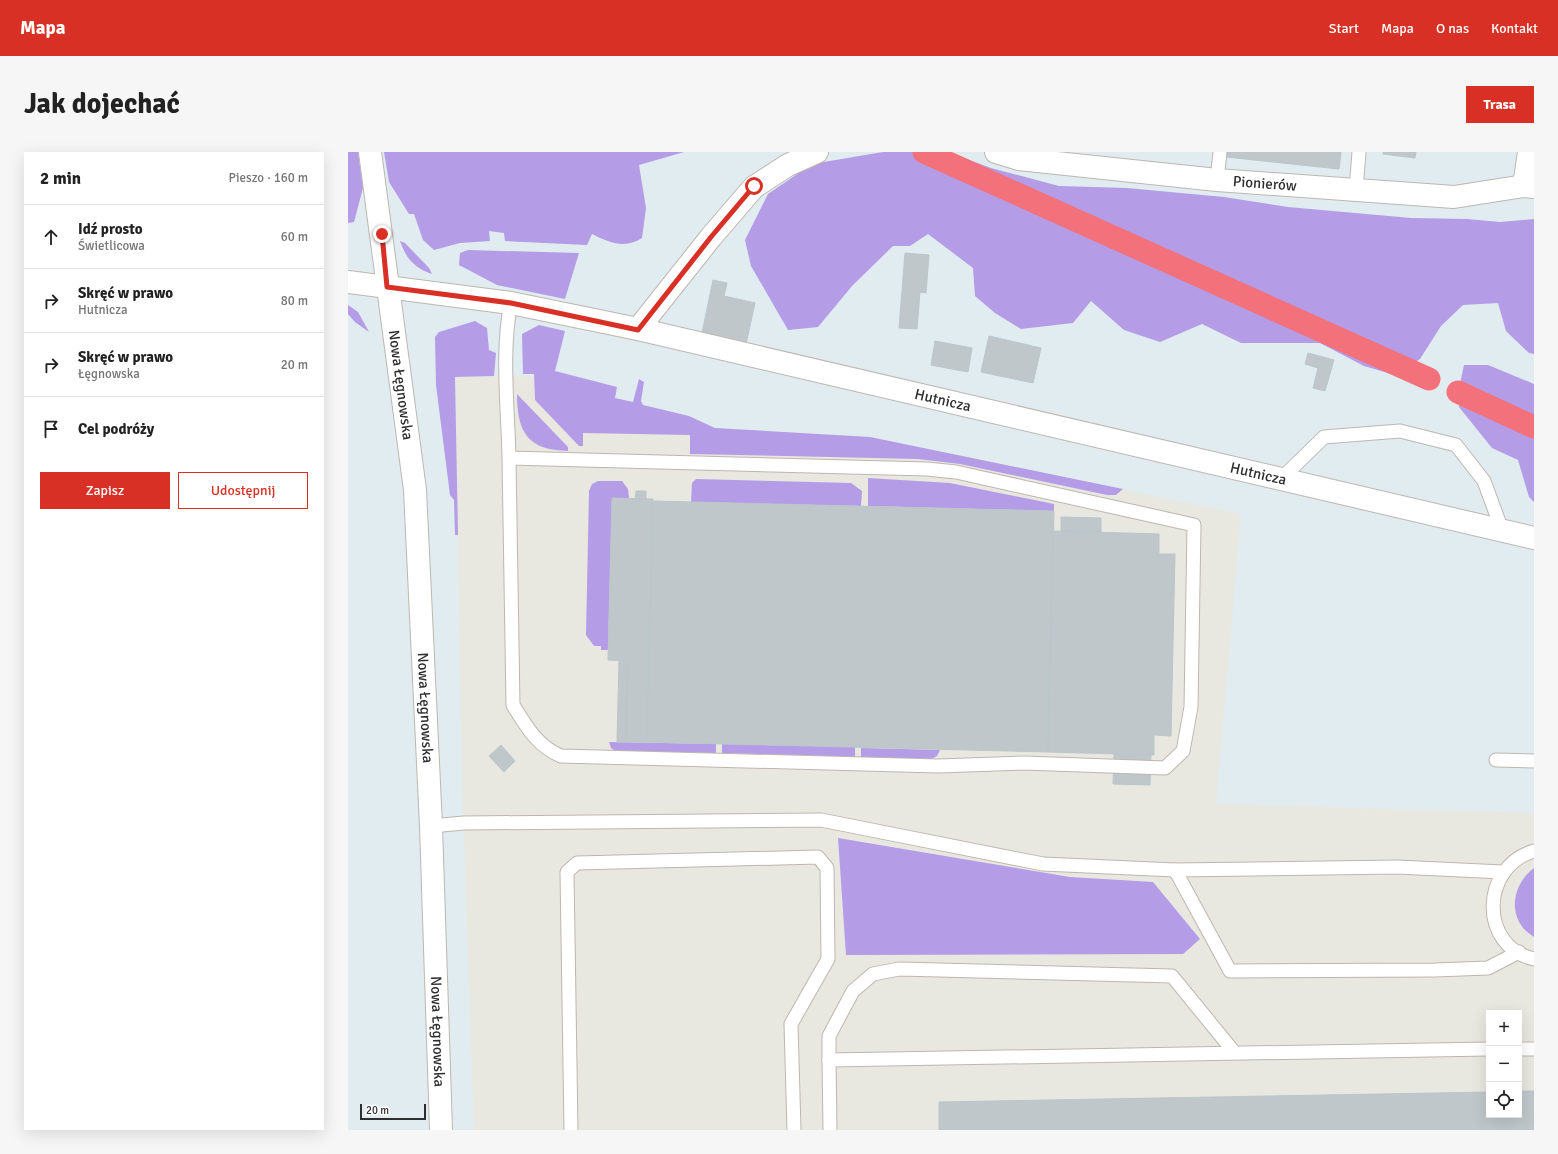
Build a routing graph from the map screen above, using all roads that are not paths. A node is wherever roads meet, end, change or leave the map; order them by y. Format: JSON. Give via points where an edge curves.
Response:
{"nodes":[{"id":1,"x":370,"y":152,"type":"edge"},
{"id":2,"x":817,"y":152,"type":"edge"},
{"id":3,"x":996,"y":152,"type":"edge"},
{"id":4,"x":1220,"y":152,"type":"edge"},
{"id":5,"x":1359,"y":152,"type":"edge"},
{"id":6,"x":1529,"y":152,"type":"edge"},
{"id":7,"x":1217,"y":180,"type":"junction"},
{"id":8,"x":1529,"y":187,"type":"edge"},
{"id":9,"x":1356,"y":190,"type":"junction"},
{"id":10,"x":348,"y":282,"type":"edge"},
{"id":11,"x":387,"y":287,"type":"junction"},
{"id":12,"x":511,"y":303,"type":"junction"},
{"id":13,"x":638,"y":330,"type":"junction"},
{"id":14,"x":509,"y":458,"type":"junction"},
{"id":15,"x":1281,"y":479,"type":"junction"},
{"id":16,"x":1502,"y":530,"type":"junction"},
{"id":17,"x":1534,"y":538,"type":"edge"},
{"id":18,"x":1496,"y":760,"type":"dead end"},
{"id":19,"x":1534,"y":761,"type":"edge"},
{"id":20,"x":431,"y":826,"type":"junction"},
{"id":21,"x":1534,"y":851,"type":"edge"},
{"id":22,"x":1176,"y":870,"type":"junction"},
{"id":23,"x":1504,"y":872,"type":"junction"},
{"id":24,"x":1518,"y":952,"type":"junction"},
{"id":25,"x":1534,"y":959,"type":"edge"},
{"id":26,"x":1486,"y":1049,"type":"edge"},
{"id":27,"x":1522,"y":1049,"type":"edge"},
{"id":28,"x":1534,"y":1049,"type":"edge"},
{"id":29,"x":1234,"y":1052,"type":"junction"},
{"id":30,"x":829,"y":1060,"type":"junction"},
{"id":31,"x":441,"y":1130,"type":"edge"},
{"id":32,"x":571,"y":1130,"type":"edge"},
{"id":33,"x":794,"y":1130,"type":"edge"},
{"id":34,"x":830,"y":1130,"type":"edge"}],
"edges":[{"from":1,"to":11,"type":"street","name":"Nowa Łęgnowska"},
{"from":2,"to":13,"type":"street","via":[[788,165],[754,186]]},
{"from":3,"to":7,"type":"street","name":"Pionierów","via":[[1019,159]]},
{"from":4,"to":7,"type":"lane"},
{"from":5,"to":9,"type":"lane"},
{"from":6,"to":8,"type":"street"},
{"from":7,"to":9,"type":"street","name":"Pionierów"},
{"from":8,"to":9,"type":"street","name":"Pionierów","via":[[1454,197]]},
{"from":10,"to":11,"type":"street","name":"Hutnicza"},
{"from":11,"to":12,"type":"street","name":"Hutnicza"},
{"from":11,"to":20,"type":"street","name":"Nowa Łęgnowska","via":[[415,490]]},
{"from":12,"to":13,"type":"street","name":"Hutnicza"},
{"from":12,"to":14,"type":"lane","via":[[507,321]]},
{"from":13,"to":15,"type":"street","name":"Hutnicza"},
{"from":14,"to":14,"type":"lane","via":[[956,472],[1194,525],[1191,707],[1183,751],[1165,768],[1024,763],[923,766],[561,756],[550,751],[532,736],[513,705]]},
{"from":15,"to":16,"type":"street","name":"Hutnicza"},
{"from":15,"to":16,"type":"lane","via":[[1324,437],[1400,431],[1456,445],[1484,481]]},
{"from":16,"to":17,"type":"street","name":"Hutnicza"},
{"from":18,"to":19,"type":"lane"},
{"from":20,"to":22,"type":"lane","via":[[464,823],[821,820],[1043,864]]},
{"from":20,"to":31,"type":"street","name":"Nowa Łęgnowska"},
{"from":21,"to":23,"type":"lane","via":[[1509,864]]},
{"from":22,"to":23,"type":"lane","via":[[1397,867]]},
{"from":22,"to":24,"type":"lane","via":[[1230,971],[1488,968]]},
{"from":23,"to":24,"type":"lane","via":[[1498,878],[1493,896],[1493,914],[1499,932]]},
{"from":24,"to":25,"type":"lane"},
{"from":26,"to":29,"type":"lane"},
{"from":27,"to":28,"type":"lane"},
{"from":29,"to":30,"type":"lane"},
{"from":29,"to":30,"type":"lane","via":[[1172,976],[899,968],[873,974],[853,991],[829,1036]]},
{"from":30,"to":34,"type":"lane"},
{"from":32,"to":33,"type":"lane","via":[[567,872],[577,863],[818,857],[827,868],[828,959],[791,1024]]}]}
